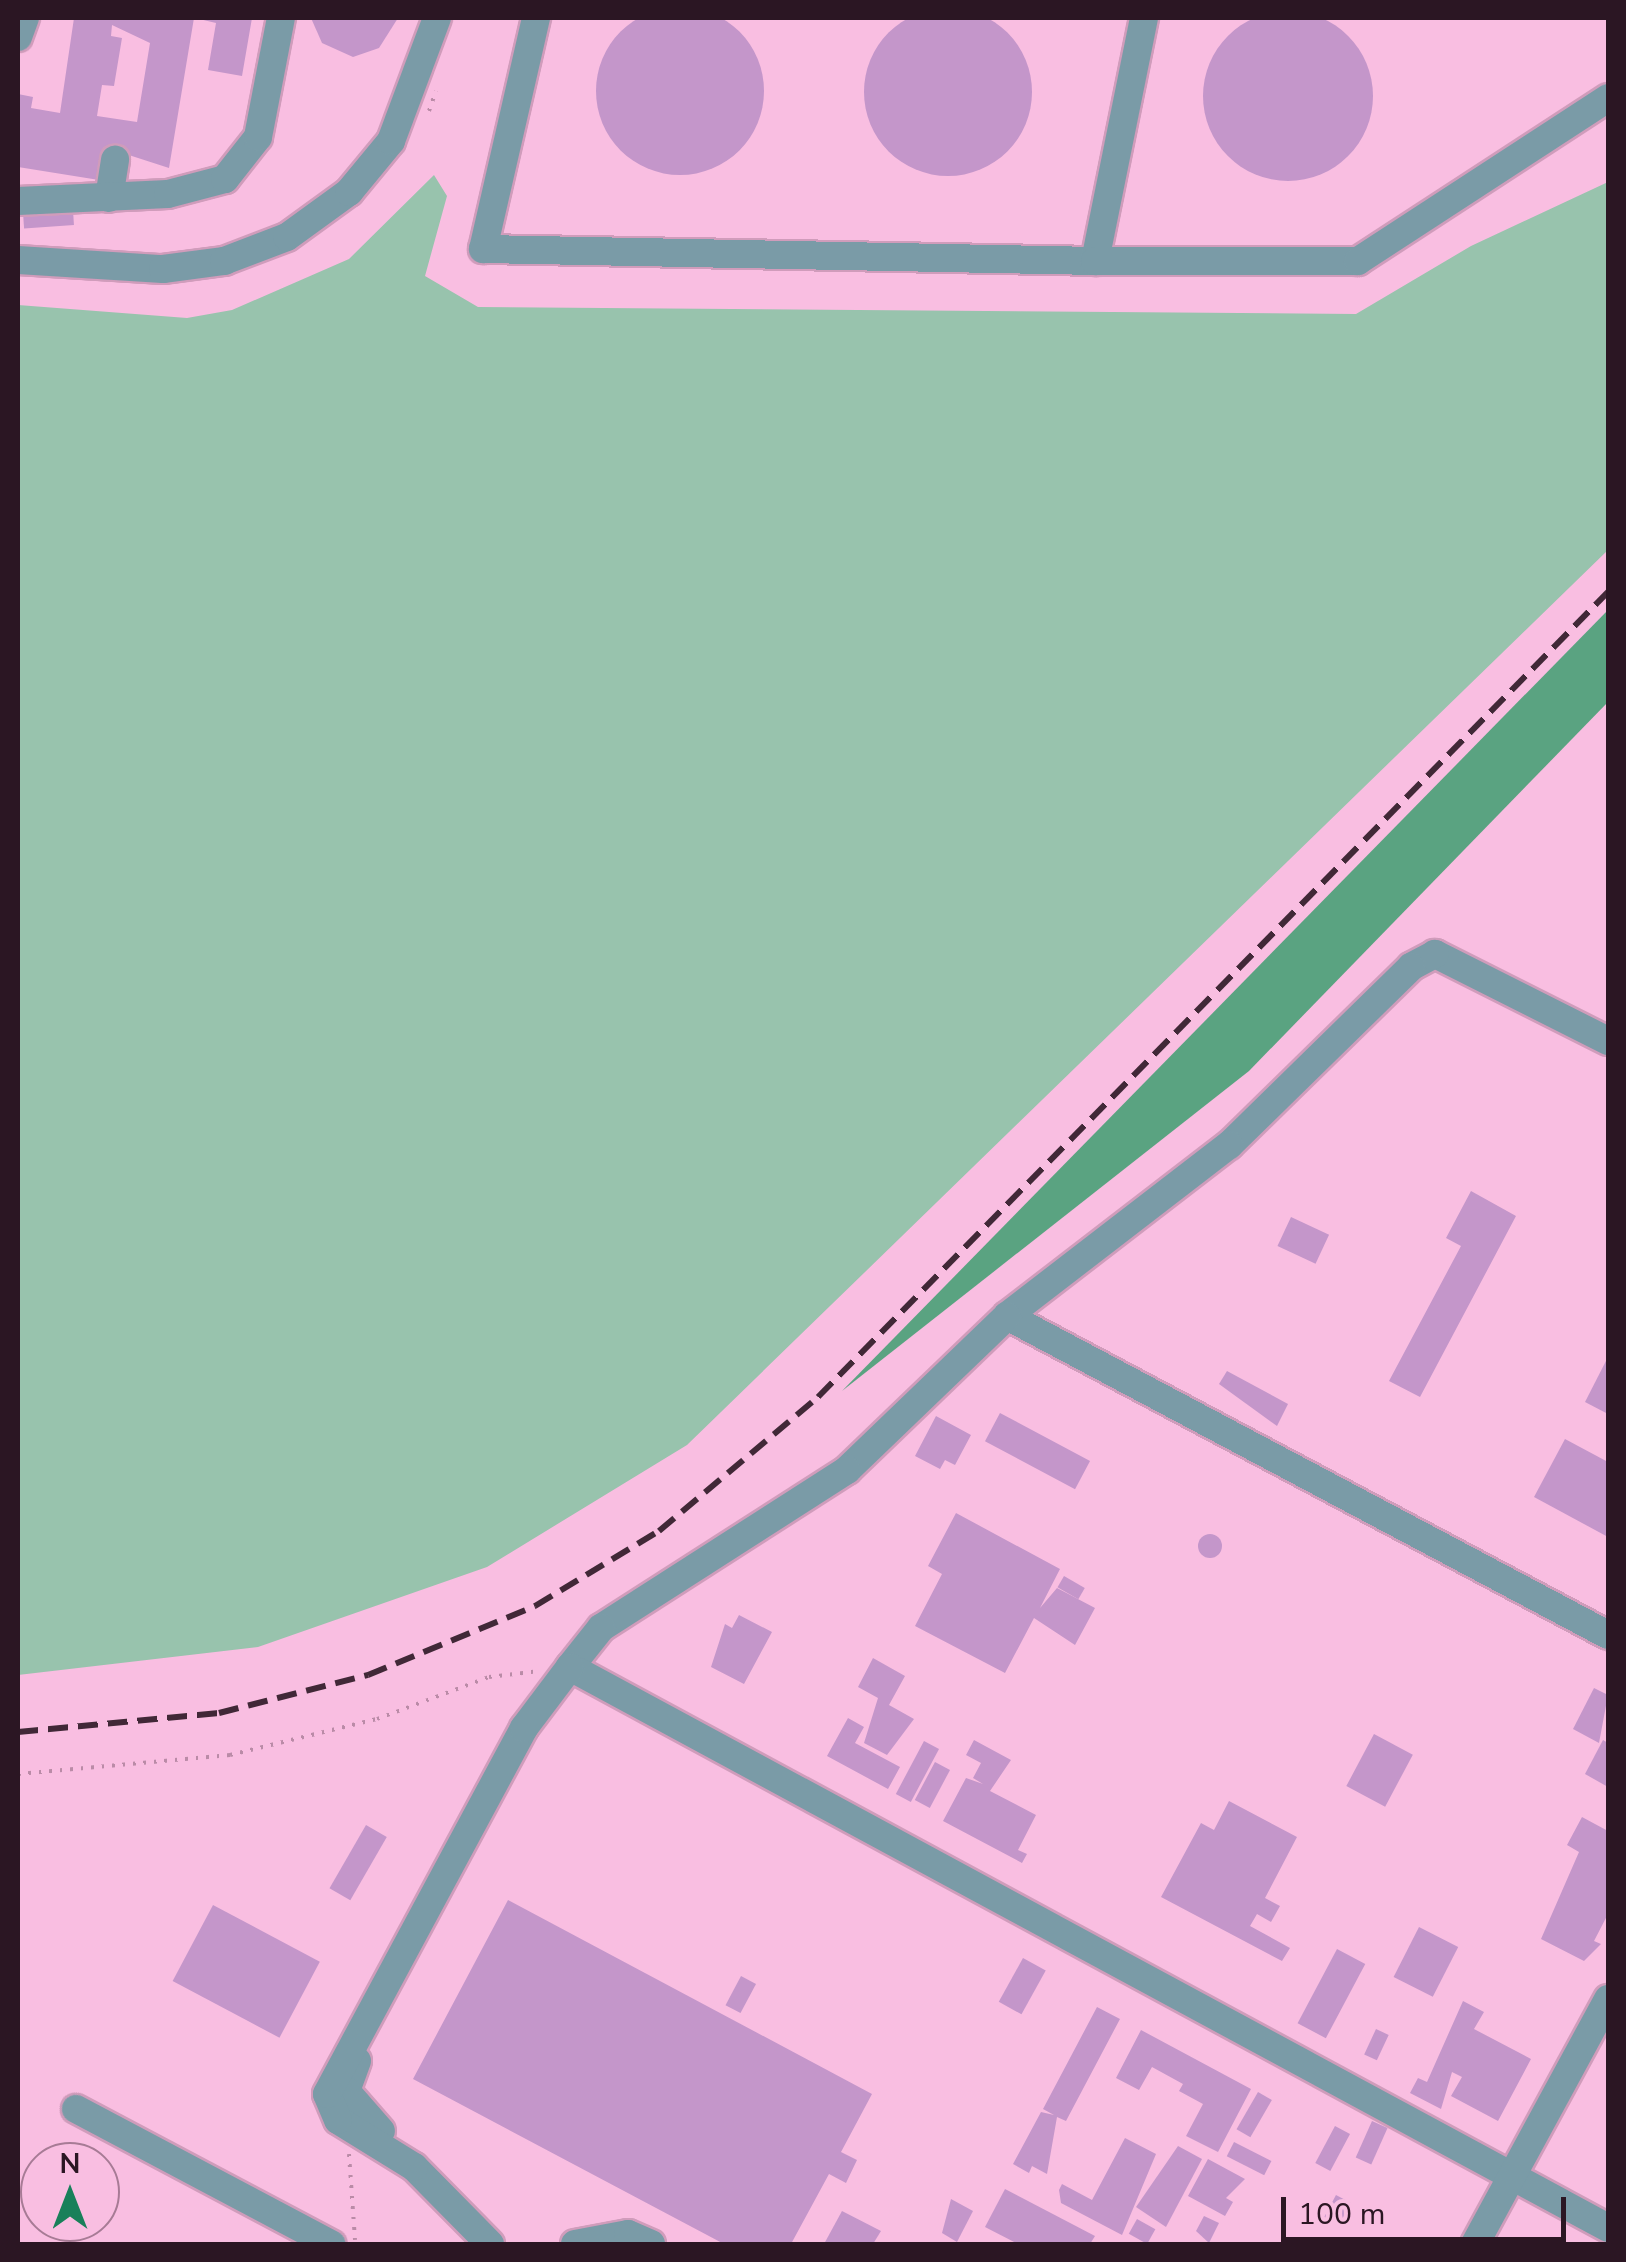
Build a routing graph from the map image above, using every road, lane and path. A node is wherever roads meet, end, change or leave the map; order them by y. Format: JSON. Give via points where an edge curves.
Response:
{"nodes":[{"id":1,"x":26,"y":18,"type":"edge"},
{"id":2,"x":281,"y":18,"type":"edge"},
{"id":3,"x":437,"y":18,"type":"edge"},
{"id":4,"x":536,"y":18,"type":"edge"},
{"id":5,"x":1144,"y":18,"type":"edge"},
{"id":6,"x":18,"y":37,"type":"edge"},
{"id":7,"x":1608,"y":98,"type":"edge"},
{"id":8,"x":115,"y":160,"type":"dead end"},
{"id":9,"x":109,"y":198,"type":"junction"},
{"id":10,"x":18,"y":202,"type":"edge"},
{"id":11,"x":18,"y":260,"type":"edge"},
{"id":12,"x":1095,"y":261,"type":"junction"},
{"id":13,"x":1608,"y":1041,"type":"edge"},
{"id":14,"x":1007,"y":1316,"type":"junction"},
{"id":15,"x":1608,"y":1634,"type":"edge"},
{"id":16,"x":570,"y":1667,"type":"junction"},
{"id":17,"x":18,"y":1774,"type":"edge"},
{"id":18,"x":403,"y":1954,"type":"junction"},
{"id":19,"x":1608,"y":1999,"type":"edge"},
{"id":20,"x":76,"y":2109,"type":"dead end"},
{"id":21,"x":347,"y":2127,"type":"junction"},
{"id":22,"x":1511,"y":2176,"type":"junction"},
{"id":23,"x":1608,"y":2228,"type":"edge"},
{"id":24,"x":331,"y":2244,"type":"edge"},
{"id":25,"x":355,"y":2244,"type":"edge"},
{"id":26,"x":490,"y":2244,"type":"edge"},
{"id":27,"x":507,"y":2244,"type":"edge"},
{"id":28,"x":575,"y":2244,"type":"edge"},
{"id":29,"x":650,"y":2244,"type":"edge"},
{"id":30,"x":1475,"y":2244,"type":"edge"}],
"edges":[{"from":1,"to":6,"type":"street"},
{"from":2,"to":9,"type":"street","via":[[258,137],[238,169],[187,192]]},
{"from":3,"to":11,"type":"street","via":[[391,141],[349,192],[287,237],[224,261],[163,268]]},
{"from":4,"to":12,"type":"street","via":[[482,249]]},
{"from":5,"to":12,"type":"street"},
{"from":7,"to":12,"type":"street","via":[[1358,261]]},
{"from":8,"to":9,"type":"street"},
{"from":9,"to":10,"type":"street"},
{"from":13,"to":14,"type":"street","via":[[1435,954],[1411,966],[1228,1144]]},
{"from":14,"to":15,"type":"street"},
{"from":14,"to":16,"type":"street","via":[[847,1470],[601,1628]]},
{"from":16,"to":17,"type":"path","via":[[489,1678],[377,1718],[230,1755]]},
{"from":16,"to":18,"type":"street","via":[[524,1728]]},
{"from":16,"to":22,"type":"street"},
{"from":18,"to":21,"type":"street","via":[[330,2078],[330,2108]]},
{"from":18,"to":27,"type":"street","via":[[346,2092],[353,2108]]},
{"from":19,"to":22,"type":"street"},
{"from":20,"to":24,"type":"street"},
{"from":21,"to":25,"type":"path"},
{"from":21,"to":26,"type":"street","via":[[414,2167]]},
{"from":22,"to":23,"type":"street"},
{"from":22,"to":30,"type":"street"},
{"from":28,"to":29,"type":"street","via":[[628,2234]]}]}
